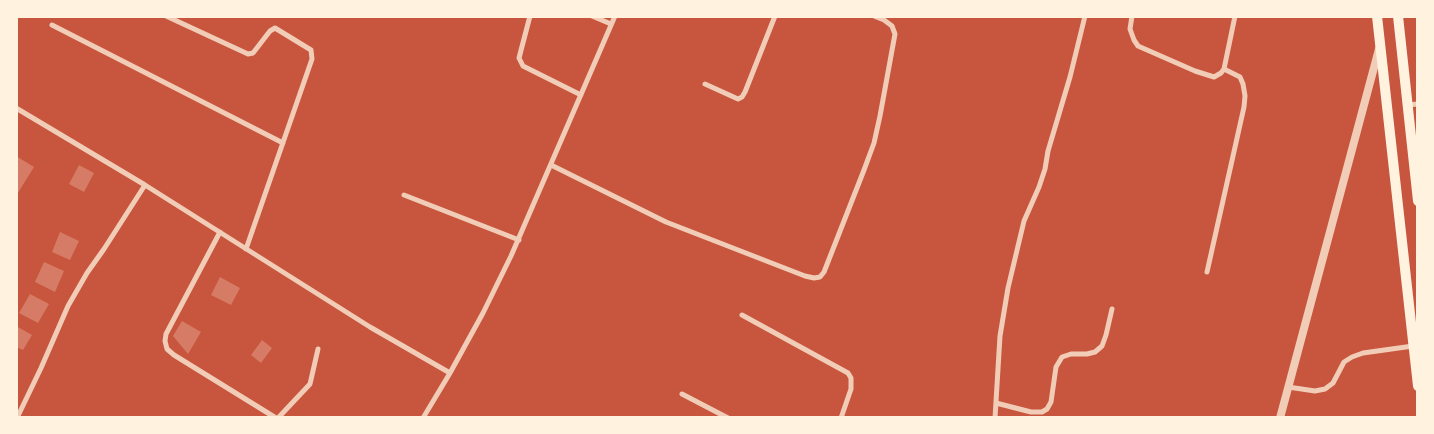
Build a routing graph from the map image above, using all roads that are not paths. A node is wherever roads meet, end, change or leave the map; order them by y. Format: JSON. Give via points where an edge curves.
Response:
{"nodes":[{"id":1,"x":166,"y":16,"type":"edge"},
{"id":2,"x":530,"y":16,"type":"edge"},
{"id":3,"x":592,"y":16,"type":"edge"},
{"id":4,"x":615,"y":16,"type":"edge"},
{"id":5,"x":775,"y":16,"type":"edge"},
{"id":6,"x":874,"y":16,"type":"edge"},
{"id":7,"x":1085,"y":16,"type":"edge"},
{"id":8,"x":1132,"y":16,"type":"edge"},
{"id":9,"x":1235,"y":16,"type":"edge"},
{"id":10,"x":1377,"y":16,"type":"edge"},
{"id":11,"x":1398,"y":16,"type":"edge"},
{"id":12,"x":612,"y":24,"type":"junction"},
{"id":13,"x":52,"y":26,"type":"dead end"},
{"id":14,"x":1380,"y":45,"type":"junction"},
{"id":15,"x":1224,"y":68,"type":"junction"},
{"id":16,"x":705,"y":84,"type":"dead end"},
{"id":17,"x":581,"y":95,"type":"junction"},
{"id":18,"x":1418,"y":104,"type":"edge"},
{"id":19,"x":1407,"y":105,"type":"junction"},
{"id":20,"x":16,"y":108,"type":"edge"},
{"id":21,"x":283,"y":143,"type":"junction"},
{"id":22,"x":551,"y":165,"type":"junction"},
{"id":23,"x":144,"y":186,"type":"junction"},
{"id":24,"x":404,"y":195,"type":"dead end"},
{"id":25,"x":1418,"y":201,"type":"edge"},
{"id":26,"x":220,"y":232,"type":"junction"},
{"id":27,"x":518,"y":240,"type":"junction"},
{"id":28,"x":246,"y":249,"type":"junction"},
{"id":29,"x":1207,"y":272,"type":"dead end"},
{"id":30,"x":1112,"y":309,"type":"dead end"},
{"id":31,"x":742,"y":315,"type":"dead end"},
{"id":32,"x":1413,"y":346,"type":"junction"},
{"id":33,"x":318,"y":349,"type":"dead end"},
{"id":34,"x":450,"y":373,"type":"junction"},
{"id":35,"x":1418,"y":386,"type":"edge"},
{"id":36,"x":1288,"y":387,"type":"junction"},
{"id":37,"x":682,"y":394,"type":"dead end"},
{"id":38,"x":996,"y":403,"type":"junction"},
{"id":39,"x":17,"y":418,"type":"edge"},
{"id":40,"x":277,"y":418,"type":"edge"},
{"id":41,"x":423,"y":418,"type":"edge"},
{"id":42,"x":728,"y":418,"type":"edge"},
{"id":43,"x":841,"y":418,"type":"edge"},
{"id":44,"x":995,"y":418,"type":"edge"},
{"id":45,"x":1280,"y":418,"type":"edge"}],
"edges":[{"from":1,"to":21,"type":"street","via":[[248,54],[253,53],[275,28],[311,50],[312,59]]},
{"from":2,"to":17,"type":"street","via":[[519,58],[524,66]]},
{"from":3,"to":12,"type":"street"},
{"from":4,"to":12,"type":"street"},
{"from":5,"to":16,"type":"street","via":[[742,97],[738,99]]},
{"from":6,"to":22,"type":"street","via":[[892,26],[895,34],[880,116],[864,170],[820,276],[805,276],[666,222]]},
{"from":7,"to":38,"type":"street","via":[[1042,178],[1024,221],[1008,288],[1000,336]]},
{"from":8,"to":15,"type":"street","via":[[1130,29],[1138,46],[1209,76],[1222,73]]},
{"from":9,"to":15,"type":"street"},
{"from":10,"to":14,"type":"highway"},
{"from":11,"to":19,"type":"highway"},
{"from":12,"to":17,"type":"street"},
{"from":13,"to":21,"type":"street"},
{"from":14,"to":32,"type":"highway"},
{"from":14,"to":36,"type":"street"},
{"from":15,"to":29,"type":"street","via":[[1240,77],[1246,96]]},
{"from":17,"to":22,"type":"street"},
{"from":18,"to":19,"type":"street"},
{"from":19,"to":25,"type":"highway"},
{"from":20,"to":23,"type":"street"},
{"from":21,"to":28,"type":"street"},
{"from":22,"to":27,"type":"street"},
{"from":23,"to":26,"type":"street"},
{"from":23,"to":39,"type":"street","via":[[68,306]]},
{"from":24,"to":27,"type":"street"},
{"from":26,"to":28,"type":"street"},
{"from":26,"to":40,"type":"street","via":[[166,334],[167,349]]},
{"from":27,"to":34,"type":"street"},
{"from":28,"to":34,"type":"street"},
{"from":30,"to":38,"type":"street","via":[[1102,346],[1096,352],[1062,357],[1056,367],[1047,409],[1031,412]]},
{"from":31,"to":43,"type":"street","via":[[848,373],[851,389]]},
{"from":32,"to":35,"type":"highway"},
{"from":32,"to":36,"type":"street","via":[[1352,357],[1344,362],[1333,383],[1325,389],[1315,391]]},
{"from":33,"to":40,"type":"street","via":[[310,384]]},
{"from":34,"to":41,"type":"street"},
{"from":36,"to":45,"type":"street"},
{"from":37,"to":42,"type":"street"},
{"from":38,"to":44,"type":"street"}]}
